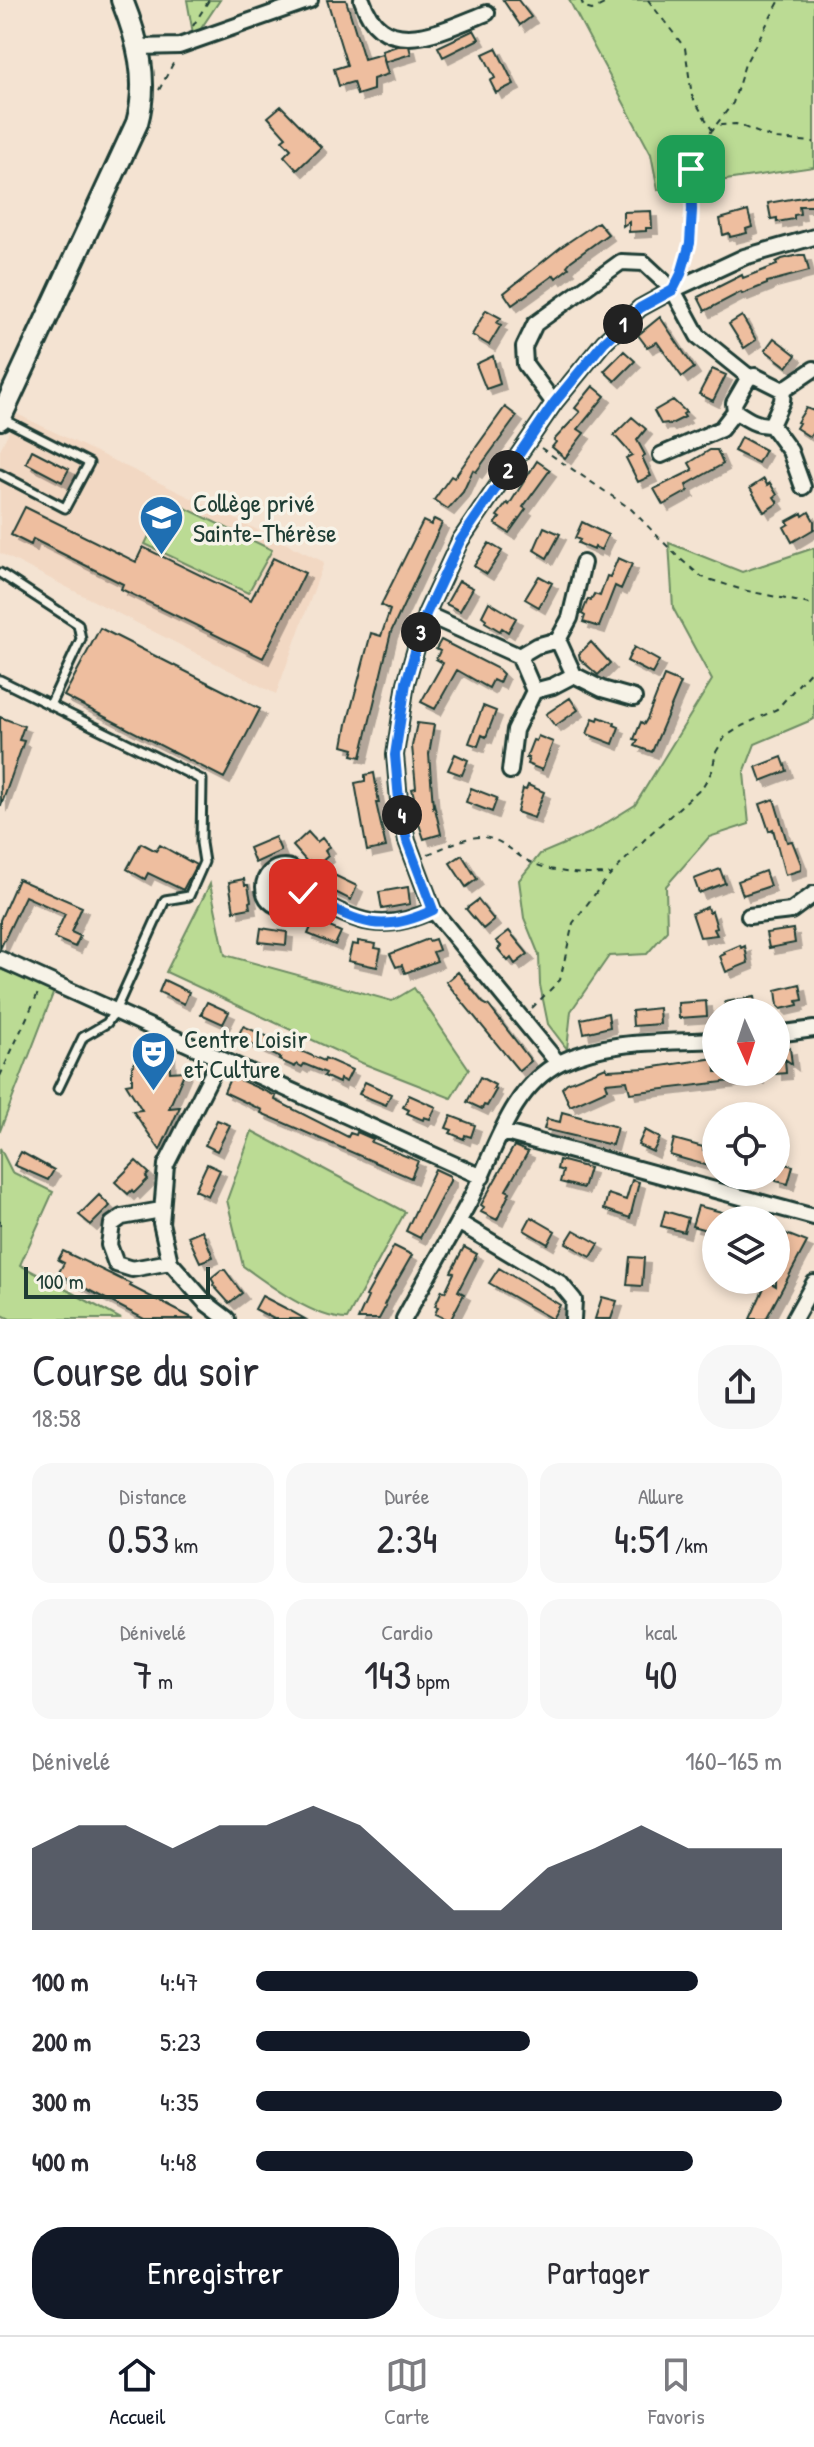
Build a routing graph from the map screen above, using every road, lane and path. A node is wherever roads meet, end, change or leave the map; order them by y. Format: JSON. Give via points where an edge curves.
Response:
{"nodes":[{"id":1,"x":122,"y":0,"type":"edge"},
{"id":2,"x":310,"y":0,"type":"edge"},
{"id":3,"x":362,"y":0,"type":"edge"},
{"id":4,"x":581,"y":0,"type":"edge"},
{"id":5,"x":612,"y":0,"type":"edge"},
{"id":6,"x":648,"y":0,"type":"edge"},
{"id":7,"x":780,"y":0,"type":"edge"},
{"id":8,"x":487,"y":13,"type":"dead end"},
{"id":9,"x":139,"y":47,"type":"junction"},
{"id":10,"x":712,"y":130,"type":"junction"},
{"id":11,"x":814,"y":142,"type":"edge"},
{"id":12,"x":814,"y":237,"type":"edge"},
{"id":13,"x":673,"y":290,"type":"junction"},
{"id":14,"x":814,"y":369,"type":"edge"},
{"id":15,"x":749,"y":377,"type":"junction"},
{"id":16,"x":783,"y":390,"type":"junction"},
{"id":17,"x":554,"y":403,"type":"junction"},
{"id":18,"x":735,"y":411,"type":"junction"},
{"id":19,"x":0,"y":418,"type":"edge"},
{"id":20,"x":771,"y":425,"type":"junction"},
{"id":21,"x":531,"y":440,"type":"junction"},
{"id":22,"x":661,"y":455,"type":"dead end"},
{"id":23,"x":0,"y":474,"type":"edge"},
{"id":24,"x":803,"y":487,"type":"dead end"},
{"id":25,"x":583,"y":563,"type":"dead end"},
{"id":26,"x":0,"y":573,"type":"edge"},
{"id":27,"x":814,"y":605,"type":"edge"},
{"id":28,"x":426,"y":614,"type":"junction"},
{"id":29,"x":558,"y":640,"type":"junction"},
{"id":30,"x":519,"y":656,"type":"junction"},
{"id":31,"x":814,"y":667,"type":"edge"},
{"id":32,"x":574,"y":675,"type":"junction"},
{"id":33,"x":0,"y":680,"type":"edge"},
{"id":34,"x":534,"y":691,"type":"junction"},
{"id":35,"x":634,"y":698,"type":"dead end"},
{"id":36,"x":50,"y":705,"type":"junction"},
{"id":37,"x":510,"y":771,"type":"dead end"},
{"id":38,"x":414,"y":859,"type":"junction"},
{"id":39,"x":611,"y":874,"type":"junction"},
{"id":40,"x":303,"y":893,"type":"dead end"},
{"id":41,"x":813,"y":896,"type":"edge"},
{"id":42,"x":433,"y":910,"type":"junction"},
{"id":43,"x":749,"y":916,"type":"dead end"},
{"id":44,"x":0,"y":959,"type":"edge"},
{"id":45,"x":45,"y":979,"type":"junction"},
{"id":46,"x":115,"y":1011,"type":"junction"},
{"id":47,"x":522,"y":1017,"type":"junction"},
{"id":48,"x":814,"y":1029,"type":"edge"},
{"id":49,"x":790,"y":1032,"type":"edge"},
{"id":50,"x":702,"y":1041,"type":"edge"},
{"id":51,"x":220,"y":1058,"type":"junction"},
{"id":52,"x":558,"y":1063,"type":"junction"},
{"id":53,"x":0,"y":1076,"type":"edge"},
{"id":54,"x":58,"y":1089,"type":"dead end"},
{"id":55,"x":502,"y":1132,"type":"junction"},
{"id":56,"x":482,"y":1177,"type":"junction"},
{"id":57,"x":161,"y":1210,"type":"junction"},
{"id":58,"x":814,"y":1217,"type":"edge"},
{"id":59,"x":0,"y":1220,"type":"edge"},
{"id":60,"x":458,"y":1222,"type":"junction"},
{"id":61,"x":0,"y":1226,"type":"edge"},
{"id":62,"x":170,"y":1262,"type":"junction"},
{"id":63,"x":814,"y":1283,"type":"edge"},
{"id":64,"x":227,"y":1319,"type":"edge"},
{"id":65,"x":404,"y":1319,"type":"edge"},
{"id":66,"x":573,"y":1319,"type":"edge"},
{"id":67,"x":794,"y":1319,"type":"edge"}],
"edges":[{"from":1,"to":9,"type":"street"},
{"from":2,"to":9,"type":"street","via":[[179,46]]},
{"from":3,"to":8,"type":"street","via":[[367,16],[390,35],[427,36]]},
{"from":4,"to":5,"type":"path","via":[[592,10]]},
{"from":6,"to":10,"type":"path","via":[[685,48],[692,96]]},
{"from":7,"to":10,"type":"path","via":[[745,64],[733,103]]},
{"from":9,"to":19,"type":"street","via":[[142,92],[137,123]]},
{"from":10,"to":11,"type":"path","via":[[736,124],[775,139]]},
{"from":10,"to":13,"type":"path","via":[[691,169],[690,243]]},
{"from":12,"to":13,"type":"street","via":[[744,257]]},
{"from":13,"to":15,"type":"street","via":[[698,336]]},
{"from":13,"to":17,"type":"street","via":[[640,308],[604,342]]},
{"from":13,"to":17,"type":"street","via":[[644,263],[621,262],[535,324],[524,347],[525,364]]},
{"from":14,"to":16,"type":"street"},
{"from":15,"to":16,"type":"street"},
{"from":15,"to":18,"type":"street"},
{"from":16,"to":20,"type":"street"},
{"from":17,"to":21,"type":"street"},
{"from":18,"to":20,"type":"street","via":[[760,426]]},
{"from":18,"to":22,"type":"street","via":[[721,429]]},
{"from":19,"to":23,"type":"lane","via":[[89,463],[65,508]]},
{"from":20,"to":24,"type":"street","via":[[790,451]]},
{"from":21,"to":27,"type":"path","via":[[631,509],[702,577]]},
{"from":21,"to":28,"type":"street","via":[[460,541]]},
{"from":25,"to":29,"type":"street","via":[[570,618]]},
{"from":26,"to":36,"type":"lane","via":[[78,624],[81,639]]},
{"from":28,"to":30,"type":"street"},
{"from":28,"to":38,"type":"street","via":[[406,683],[395,755],[399,800]]},
{"from":29,"to":30,"type":"street"},
{"from":29,"to":32,"type":"street"},
{"from":30,"to":34,"type":"street"},
{"from":31,"to":39,"type":"path","via":[[777,709],[725,737],[703,786]]},
{"from":32,"to":34,"type":"street"},
{"from":32,"to":35,"type":"street"},
{"from":33,"to":36,"type":"lane"},
{"from":34,"to":37,"type":"street","via":[[515,730]]},
{"from":36,"to":46,"type":"lane","via":[[202,780],[204,862],[189,896],[165,900]]},
{"from":38,"to":39,"type":"path","via":[[479,837],[503,843],[535,864]]},
{"from":38,"to":42,"type":"street"},
{"from":39,"to":47,"type":"path","via":[[573,923],[560,980]]},
{"from":40,"to":42,"type":"street","via":[[370,923],[407,922]]},
{"from":41,"to":43,"type":"street","via":[[791,911]]},
{"from":42,"to":47,"type":"street"},
{"from":44,"to":45,"type":"street"},
{"from":45,"to":46,"type":"street"},
{"from":45,"to":53,"type":"path"},
{"from":46,"to":51,"type":"street"},
{"from":46,"to":54,"type":"lane","via":[[107,1023],[83,1037]]},
{"from":47,"to":52,"type":"street"},
{"from":48,"to":49,"type":"street"},
{"from":50,"to":52,"type":"street","via":[[617,1044]]},
{"from":51,"to":56,"type":"street"},
{"from":51,"to":57,"type":"street","via":[[166,1165]]},
{"from":52,"to":55,"type":"street","via":[[525,1093]]},
{"from":55,"to":56,"type":"street"},
{"from":55,"to":58,"type":"street"},
{"from":56,"to":60,"type":"street"},
{"from":57,"to":62,"type":"street"},
{"from":57,"to":62,"type":"street","via":[[122,1217],[112,1224],[109,1245],[116,1264],[132,1269]]},
{"from":59,"to":61,"type":"path"},
{"from":60,"to":65,"type":"street"},
{"from":60,"to":66,"type":"street","via":[[560,1283],[574,1300]]},
{"from":62,"to":64,"type":"street"},
{"from":63,"to":67,"type":"street"}]}
